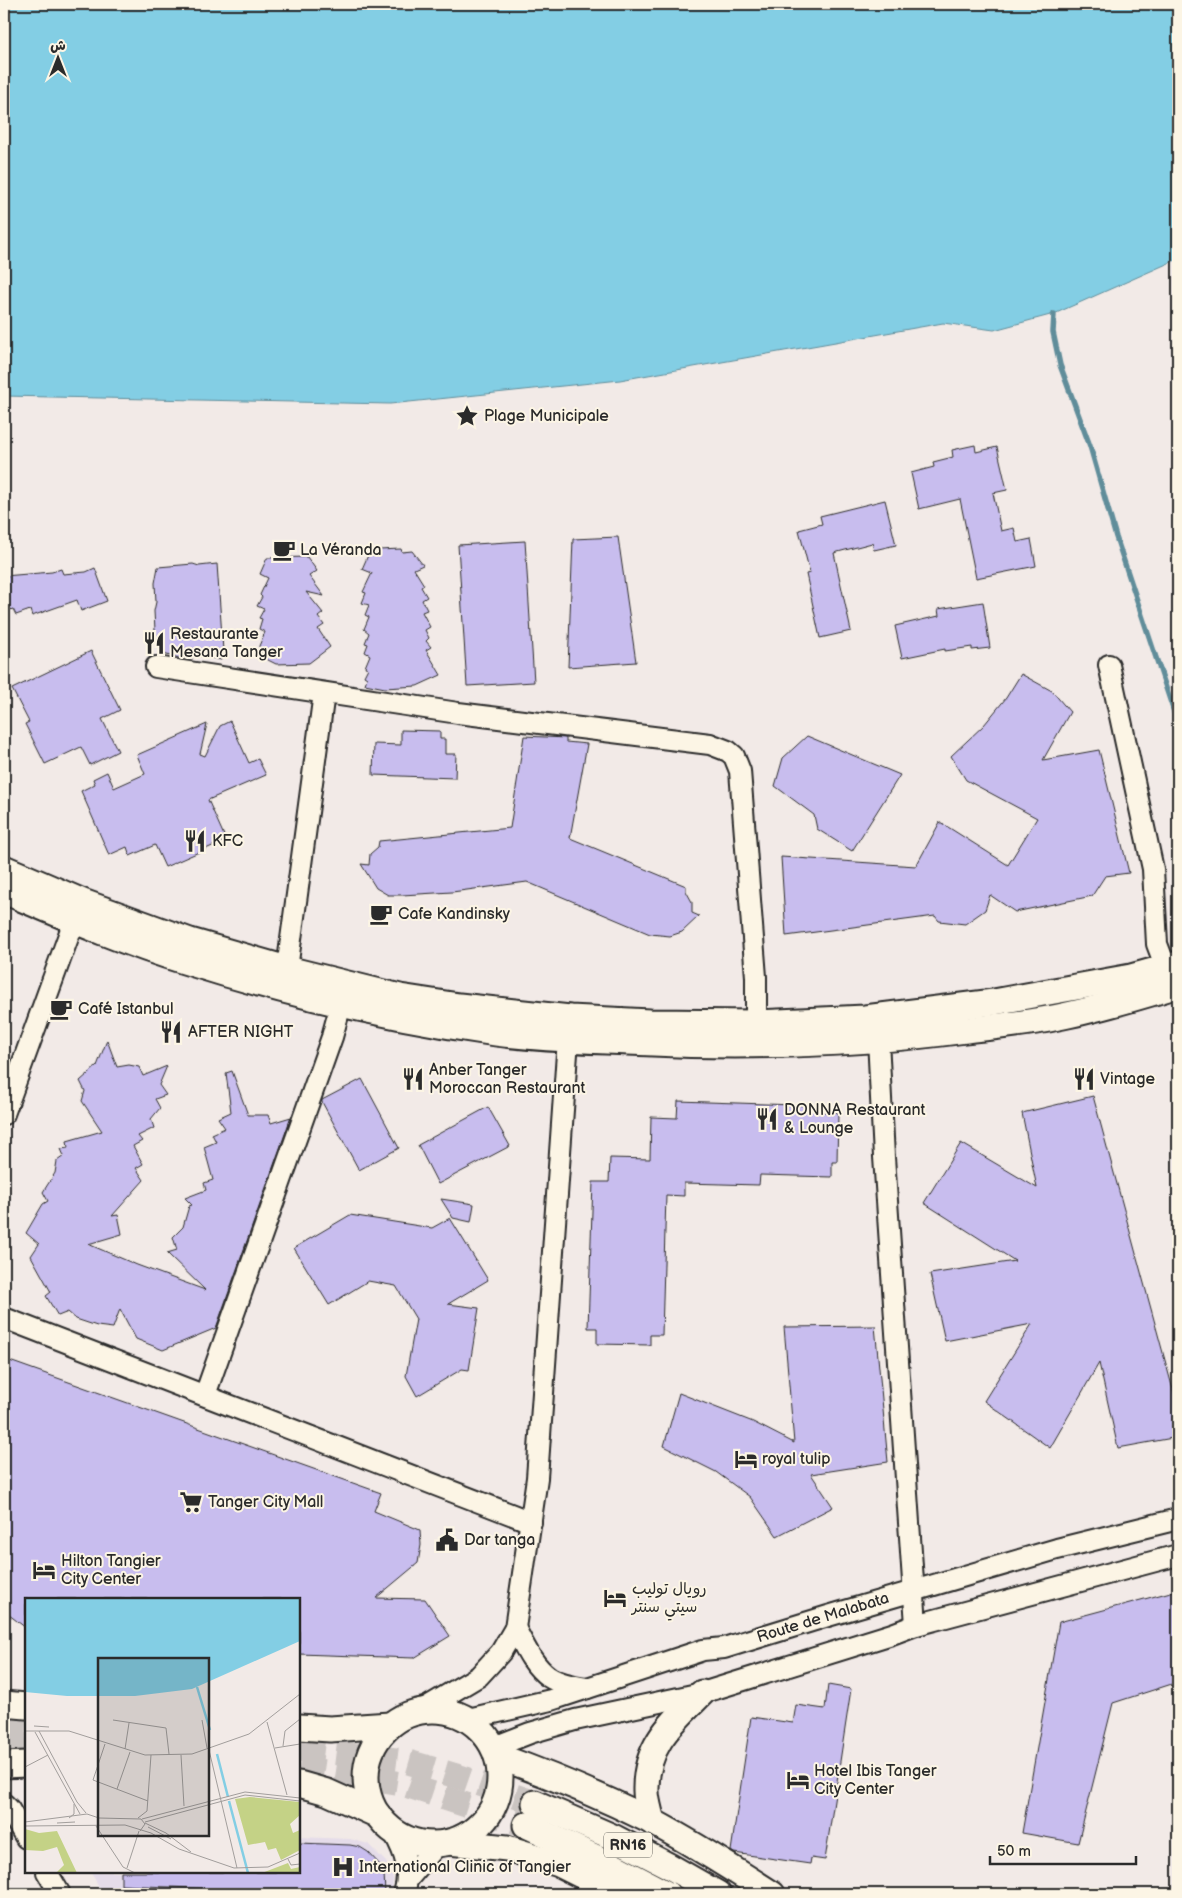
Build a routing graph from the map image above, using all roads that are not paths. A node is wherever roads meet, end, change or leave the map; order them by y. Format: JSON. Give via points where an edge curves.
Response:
{"nodes":[{"id":1,"x":1109,"y":665,"type":"dead end"},
{"id":2,"x":156,"y":667,"type":"dead end"},
{"id":3,"x":324,"y":693,"type":"junction"},
{"id":4,"x":4,"y":868,"type":"edge"},
{"id":5,"x":4,"y":891,"type":"edge"},
{"id":6,"x":74,"y":921,"type":"junction"},
{"id":7,"x":287,"y":970,"type":"junction"},
{"id":8,"x":1175,"y":981,"type":"edge"},
{"id":9,"x":341,"y":1004,"type":"junction"},
{"id":10,"x":756,"y":1023,"type":"junction"},
{"id":11,"x":568,"y":1039,"type":"junction"},
{"id":12,"x":878,"y":1039,"type":"junction"},
{"id":13,"x":4,"y":1114,"type":"edge"},
{"id":14,"x":4,"y":1318,"type":"edge"},
{"id":15,"x":205,"y":1395,"type":"junction"},
{"id":16,"x":1178,"y":1520,"type":"edge"},
{"id":17,"x":531,"y":1522,"type":"junction"},
{"id":18,"x":1178,"y":1555,"type":"edge"},
{"id":19,"x":915,"y":1590,"type":"junction"},
{"id":20,"x":916,"y":1625,"type":"junction"},
{"id":21,"x":515,"y":1628,"type":"junction"},
{"id":22,"x":587,"y":1688,"type":"junction"},
{"id":23,"x":702,"y":1693,"type":"junction"},
{"id":24,"x":4,"y":1704,"type":"edge"},
{"id":25,"x":25,"y":1706,"type":"edge"},
{"id":26,"x":422,"y":1710,"type":"junction"},
{"id":27,"x":468,"y":1719,"type":"junction"},
{"id":28,"x":390,"y":1725,"type":"junction"},
{"id":29,"x":300,"y":1727,"type":"edge"},
{"id":30,"x":496,"y":1751,"type":"junction"},
{"id":31,"x":25,"y":1764,"type":"edge"},
{"id":32,"x":4,"y":1765,"type":"edge"},
{"id":33,"x":300,"y":1784,"type":"edge"},
{"id":34,"x":4,"y":1804,"type":"edge"},
{"id":35,"x":652,"y":1822,"type":"junction"},
{"id":36,"x":386,"y":1824,"type":"junction"},
{"id":37,"x":25,"y":1836,"type":"edge"},
{"id":38,"x":443,"y":1844,"type":"junction"},
{"id":39,"x":48,"y":1873,"type":"edge"},
{"id":40,"x":406,"y":1887,"type":"edge"},
{"id":41,"x":60,"y":1894,"type":"edge"},
{"id":42,"x":618,"y":1894,"type":"edge"},
{"id":43,"x":667,"y":1894,"type":"edge"},
{"id":44,"x":718,"y":1894,"type":"edge"},
{"id":45,"x":772,"y":1894,"type":"edge"}],
"edges":[{"from":1,"to":8,"type":"street","via":[[1153,869],[1156,944]]},
{"from":2,"to":3,"type":"street"},
{"from":3,"to":7,"type":"street"},
{"from":3,"to":10,"type":"street","via":[[458,713],[686,740],[728,751],[740,770],[756,977]]},
{"from":4,"to":7,"type":"main road","via":[[83,902],[190,941]]},
{"from":5,"to":6,"type":"main road"},
{"from":6,"to":9,"type":"main road","via":[[183,961]]},
{"from":6,"to":13,"type":"street"},
{"from":7,"to":10,"type":"main road","via":[[400,997],[486,1009],[570,1018]]},
{"from":8,"to":10,"type":"main road","via":[[1131,977],[994,1002],[865,1018]]},
{"from":8,"to":12,"type":"main road","via":[[1124,1002],[1066,1016]]},
{"from":9,"to":11,"type":"main road","via":[[494,1032]]},
{"from":9,"to":15,"type":"street"},
{"from":11,"to":12,"type":"main road","via":[[758,1046]]},
{"from":11,"to":17,"type":"street","via":[[538,1468]]},
{"from":12,"to":19,"type":"street"},
{"from":14,"to":15,"type":"street"},
{"from":15,"to":17,"type":"street"},
{"from":16,"to":19,"type":"street","name":"Route de Malabata","via":[[1057,1549]]},
{"from":17,"to":21,"type":"street"},
{"from":18,"to":20,"type":"street"},
{"from":19,"to":20,"type":"street"},
{"from":19,"to":22,"type":"street","name":"Route de Malabata","via":[[724,1648],[703,1650]]},
{"from":20,"to":23,"type":"street"},
{"from":21,"to":22,"type":"street","via":[[528,1652],[549,1677]]},
{"from":21,"to":26,"type":"street","via":[[501,1652],[479,1676]]},
{"from":22,"to":27,"type":"street","name":"Route de Malabata","via":[[514,1710]]},
{"from":23,"to":30,"type":"street","via":[[575,1720],[530,1733]]},
{"from":23,"to":35,"type":"main road","via":[[666,1728],[654,1747],[647,1770],[646,1793]]},
{"from":24,"to":25,"type":"main road"},
{"from":26,"to":27,"type":"main road","via":[[454,1712]]},
{"from":26,"to":28,"type":"main road","via":[[405,1715]]},
{"from":27,"to":30,"type":"main road","via":[[483,1731]]},
{"from":28,"to":29,"type":"main road","via":[[330,1729]]},
{"from":28,"to":36,"type":"main road","via":[[376,1740],[367,1758],[364,1778],[368,1798]]},
{"from":30,"to":35,"type":"main road","number":"RN16"},
{"from":30,"to":38,"type":"main road","via":[[499,1792],[492,1809],[481,1824],[466,1835]]},
{"from":31,"to":32,"type":"main road"},
{"from":33,"to":36,"type":"main road","via":[[327,1792]]},
{"from":34,"to":37,"type":"street"},
{"from":35,"to":45,"type":"main road","number":"RN16"},
{"from":36,"to":38,"type":"main road","via":[[415,1843]]},
{"from":36,"to":40,"type":"street","via":[[404,1855]]},
{"from":38,"to":40,"type":"street"},
{"from":38,"to":42,"type":"main road","via":[[507,1848],[559,1864]]},
{"from":39,"to":41,"type":"street"},
{"from":43,"to":44,"type":"main road","name":"RN16","number":"RN16","via":[[610,1864],[531,1814],[615,1838]]}]}
